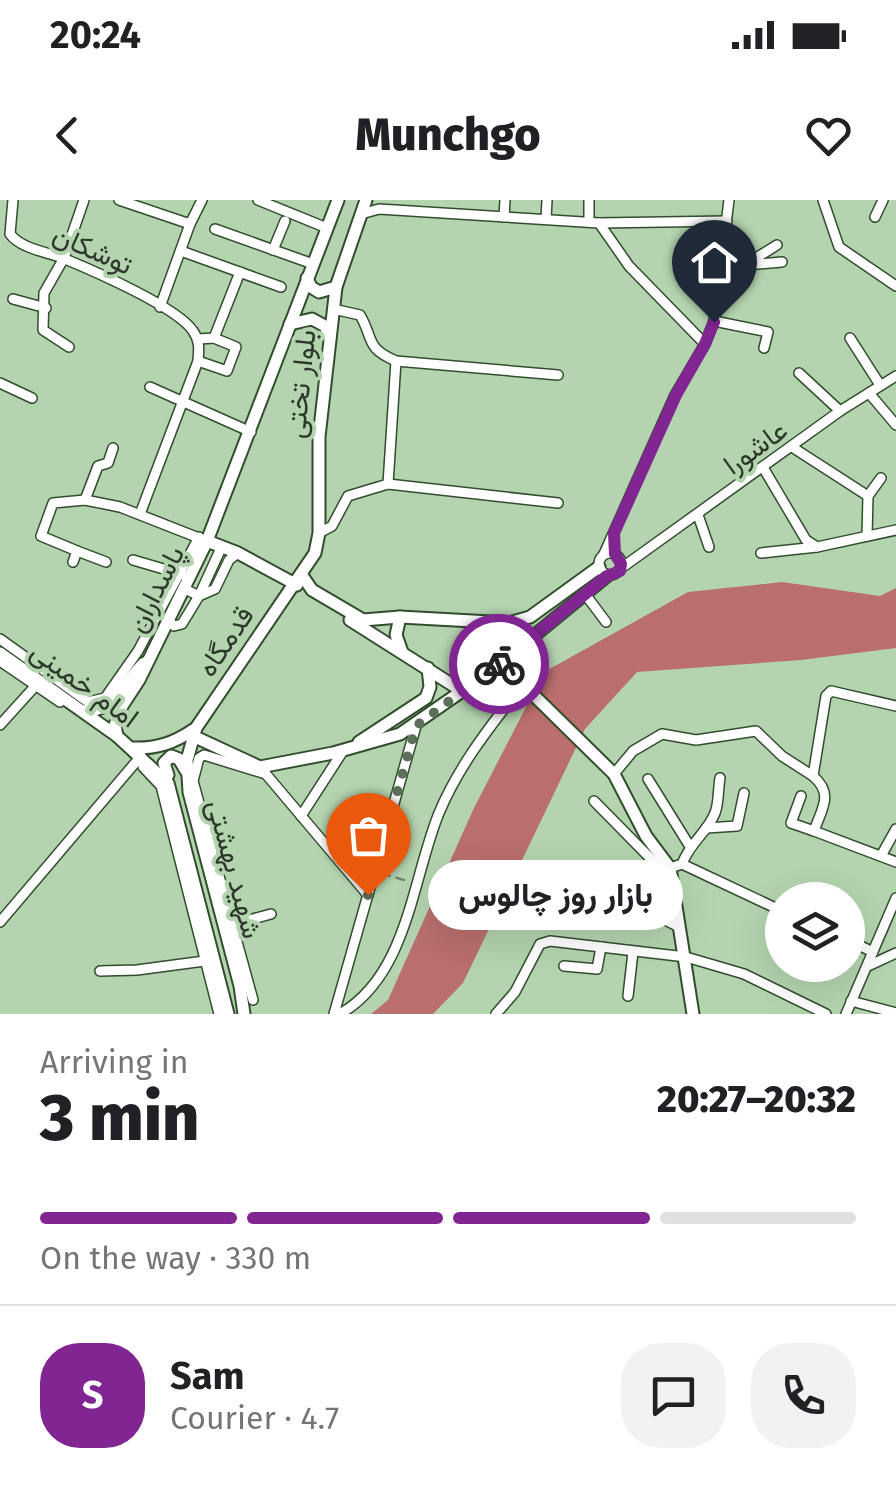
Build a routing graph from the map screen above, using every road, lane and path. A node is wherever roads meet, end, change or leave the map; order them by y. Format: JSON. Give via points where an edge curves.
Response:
{"nodes":[{"id":1,"x":13,"y":200,"type":"edge"},
{"id":2,"x":84,"y":200,"type":"edge"},
{"id":3,"x":118,"y":200,"type":"edge"},
{"id":4,"x":202,"y":200,"type":"edge"},
{"id":5,"x":338,"y":200,"type":"edge"},
{"id":6,"x":369,"y":200,"type":"edge"},
{"id":7,"x":505,"y":200,"type":"edge"},
{"id":8,"x":547,"y":200,"type":"edge"},
{"id":9,"x":589,"y":200,"type":"edge"},
{"id":10,"x":729,"y":200,"type":"edge"},
{"id":11,"x":823,"y":200,"type":"edge"},
{"id":12,"x":882,"y":200,"type":"edge"},
{"id":13,"x":263,"y":201,"type":"edge"},
{"id":14,"x":379,"y":209,"type":"junction"},
{"id":15,"x":361,"y":214,"type":"junction"},
{"id":16,"x":875,"y":216,"type":"dead end"},
{"id":17,"x":504,"y":217,"type":"junction"},
{"id":18,"x":546,"y":220,"type":"junction"},
{"id":19,"x":285,"y":222,"type":"dead end"},
{"id":20,"x":594,"y":222,"type":"junction"},
{"id":21,"x":727,"y":222,"type":"junction"},
{"id":22,"x":190,"y":224,"type":"junction"},
{"id":23,"x":327,"y":228,"type":"junction"},
{"id":24,"x":215,"y":229,"type":"dead end"},
{"id":25,"x":5,"y":233,"type":"edge"},
{"id":26,"x":778,"y":245,"type":"dead end"},
{"id":27,"x":272,"y":250,"type":"junction"},
{"id":28,"x":182,"y":251,"type":"junction"},
{"id":29,"x":64,"y":258,"type":"junction"},
{"id":30,"x":782,"y":262,"type":"dead end"},
{"id":31,"x":313,"y":264,"type":"junction"},
{"id":32,"x":746,"y":265,"type":"junction"},
{"id":33,"x":722,"y":267,"type":"junction"},
{"id":34,"x":240,"y":272,"type":"junction"},
{"id":35,"x":308,"y":278,"type":"junction"},
{"id":36,"x":336,"y":286,"type":"junction"},
{"id":37,"x":896,"y":286,"type":"edge"},
{"id":38,"x":280,"y":287,"type":"dead end"},
{"id":39,"x":13,"y":299,"type":"dead end"},
{"id":40,"x":160,"y":307,"type":"junction"},
{"id":41,"x":46,"y":308,"type":"junction"},
{"id":42,"x":334,"y":309,"type":"junction"},
{"id":43,"x":714,"y":322,"type":"junction"},
{"id":44,"x":290,"y":324,"type":"junction"},
{"id":45,"x":214,"y":338,"type":"junction"},
{"id":46,"x":850,"y":338,"type":"dead end"},
{"id":47,"x":198,"y":340,"type":"junction"},
{"id":48,"x":330,"y":340,"type":"junction"},
{"id":49,"x":705,"y":344,"type":"junction"},
{"id":50,"x":69,"y":346,"type":"dead end"},
{"id":51,"x":764,"y":348,"type":"dead end"},
{"id":52,"x":198,"y":360,"type":"junction"},
{"id":53,"x":396,"y":361,"type":"junction"},
{"id":54,"x":799,"y":374,"type":"dead end"},
{"id":55,"x":558,"y":375,"type":"dead end"},
{"id":56,"x":896,"y":376,"type":"edge"},
{"id":57,"x":0,"y":383,"type":"edge"},
{"id":58,"x":880,"y":385,"type":"junction"},
{"id":59,"x":150,"y":388,"type":"dead end"},
{"id":60,"x":869,"y":393,"type":"junction"},
{"id":61,"x":32,"y":398,"type":"dead end"},
{"id":62,"x":180,"y":401,"type":"junction"},
{"id":63,"x":840,"y":411,"type":"junction"},
{"id":64,"x":896,"y":425,"type":"edge"},
{"id":65,"x":251,"y":432,"type":"junction"},
{"id":66,"x":792,"y":447,"type":"junction"},
{"id":67,"x":114,"y":448,"type":"dead end"},
{"id":68,"x":764,"y":468,"type":"junction"},
{"id":69,"x":881,"y":478,"type":"dead end"},
{"id":70,"x":388,"y":484,"type":"junction"},
{"id":71,"x":868,"y":496,"type":"junction"},
{"id":72,"x":86,"y":500,"type":"junction"},
{"id":73,"x":558,"y":503,"type":"dead end"},
{"id":74,"x":140,"y":514,"type":"junction"},
{"id":75,"x":698,"y":515,"type":"junction"},
{"id":76,"x":896,"y":530,"type":"edge"},
{"id":77,"x":319,"y":533,"type":"junction"},
{"id":78,"x":867,"y":536,"type":"junction"},
{"id":79,"x":203,"y":539,"type":"junction"},
{"id":80,"x":222,"y":546,"type":"junction"},
{"id":81,"x":709,"y":547,"type":"dead end"},
{"id":82,"x":817,"y":548,"type":"junction"},
{"id":83,"x":238,"y":553,"type":"junction"},
{"id":84,"x":761,"y":553,"type":"dead end"},
{"id":85,"x":613,"y":555,"type":"junction"},
{"id":86,"x":640,"y":555,"type":"junction"},
{"id":87,"x":133,"y":560,"type":"dead end"},
{"id":88,"x":106,"y":562,"type":"dead end"},
{"id":89,"x":620,"y":569,"type":"junction"},
{"id":90,"x":603,"y":571,"type":"junction"},
{"id":91,"x":298,"y":578,"type":"junction"},
{"id":92,"x":186,"y":580,"type":"junction"},
{"id":93,"x":585,"y":594,"type":"junction"},
{"id":94,"x":198,"y":596,"type":"junction"},
{"id":95,"x":177,"y":604,"type":"junction"},
{"id":96,"x":400,"y":618,"type":"junction"},
{"id":97,"x":168,"y":620,"type":"junction"},
{"id":98,"x":606,"y":622,"type":"dead end"},
{"id":99,"x":0,"y":646,"type":"edge"},
{"id":100,"x":523,"y":646,"type":"junction"},
{"id":101,"x":403,"y":652,"type":"junction"},
{"id":102,"x":146,"y":660,"type":"junction"},
{"id":103,"x":0,"y":661,"type":"edge"},
{"id":104,"x":497,"y":666,"type":"junction"},
{"id":105,"x":428,"y":668,"type":"junction"},
{"id":106,"x":38,"y":683,"type":"junction"},
{"id":107,"x":524,"y":686,"type":"junction"},
{"id":108,"x":462,"y":691,"type":"junction"},
{"id":109,"x":896,"y":706,"type":"edge"},
{"id":110,"x":83,"y":711,"type":"junction"},
{"id":111,"x":0,"y":726,"type":"edge"},
{"id":112,"x":416,"y":726,"type":"junction"},
{"id":113,"x":194,"y":732,"type":"junction"},
{"id":114,"x":118,"y":736,"type":"junction"},
{"id":115,"x":348,"y":749,"type":"junction"},
{"id":116,"x":136,"y":755,"type":"junction"},
{"id":117,"x":263,"y":770,"type":"junction"},
{"id":118,"x":186,"y":771,"type":"junction"},
{"id":119,"x":614,"y":774,"type":"junction"},
{"id":120,"x":813,"y":776,"type":"junction"},
{"id":121,"x":720,"y":778,"type":"dead end"},
{"id":122,"x":648,"y":779,"type":"dead end"},
{"id":123,"x":172,"y":792,"type":"junction"},
{"id":124,"x":744,"y":793,"type":"dead end"},
{"id":125,"x":800,"y":796,"type":"dead end"},
{"id":126,"x":594,"y":801,"type":"dead end"},
{"id":127,"x":301,"y":816,"type":"junction"},
{"id":128,"x":706,"y":828,"type":"junction"},
{"id":129,"x":896,"y":829,"type":"edge"},
{"id":130,"x":814,"y":831,"type":"junction"},
{"id":131,"x":689,"y":845,"type":"junction"},
{"id":132,"x":881,"y":856,"type":"junction"},
{"id":133,"x":896,"y":862,"type":"edge"},
{"id":134,"x":676,"y":866,"type":"junction"},
{"id":135,"x":375,"y":871,"type":"junction"},
{"id":136,"x":576,"y":874,"type":"dead end"},
{"id":137,"x":416,"y":883,"type":"junction"},
{"id":138,"x":368,"y":895,"type":"junction"},
{"id":139,"x":896,"y":898,"type":"edge"},
{"id":140,"x":765,"y":903,"type":"edge"},
{"id":141,"x":271,"y":914,"type":"dead end"},
{"id":142,"x":2,"y":917,"type":"edge"},
{"id":143,"x":228,"y":926,"type":"junction"},
{"id":144,"x":679,"y":928,"type":"junction"},
{"id":145,"x":601,"y":948,"type":"junction"},
{"id":146,"x":865,"y":948,"type":"edge"},
{"id":147,"x":633,"y":952,"type":"junction"},
{"id":148,"x":873,"y":952,"type":"junction"},
{"id":149,"x":896,"y":954,"type":"edge"},
{"id":150,"x":686,"y":956,"type":"junction"},
{"id":151,"x":211,"y":960,"type":"junction"},
{"id":152,"x":564,"y":966,"type":"dead end"},
{"id":153,"x":868,"y":966,"type":"junction"},
{"id":154,"x":100,"y":971,"type":"dead end"},
{"id":155,"x":628,"y":996,"type":"dead end"},
{"id":156,"x":253,"y":1000,"type":"dead end"},
{"id":157,"x":851,"y":1002,"type":"junction"},
{"id":158,"x":896,"y":1013,"type":"edge"},
{"id":159,"x":219,"y":1014,"type":"edge"},
{"id":160,"x":228,"y":1014,"type":"edge"},
{"id":161,"x":244,"y":1014,"type":"edge"},
{"id":162,"x":337,"y":1014,"type":"edge"},
{"id":163,"x":496,"y":1014,"type":"edge"},
{"id":164,"x":693,"y":1014,"type":"edge"},
{"id":165,"x":826,"y":1014,"type":"edge"},
{"id":166,"x":846,"y":1014,"type":"edge"}],
"edges":[{"from":1,"to":25,"type":"street","name":"توشکان"},
{"from":2,"to":29,"type":"street"},
{"from":3,"to":22,"type":"street"},
{"from":4,"to":22,"type":"street"},
{"from":5,"to":23,"type":"main road","name":"بلوار تختی"},
{"from":6,"to":14,"type":"street"},
{"from":6,"to":15,"type":"main road","name":"بلوار تختی"},
{"from":7,"to":17,"type":"street"},
{"from":8,"to":18,"type":"street"},
{"from":9,"to":20,"type":"street"},
{"from":10,"to":21,"type":"street"},
{"from":11,"to":37,"type":"street","via":[[839,247]]},
{"from":12,"to":16,"type":"street"},
{"from":13,"to":23,"type":"street"},
{"from":14,"to":15,"type":"street"},
{"from":14,"to":17,"type":"street"},
{"from":15,"to":36,"type":"main road","name":"بلوار تختی"},
{"from":17,"to":18,"type":"street"},
{"from":18,"to":20,"type":"street"},
{"from":19,"to":27,"type":"street"},
{"from":20,"to":21,"type":"street"},
{"from":20,"to":49,"type":"street"},
{"from":21,"to":33,"type":"street"},
{"from":22,"to":28,"type":"street"},
{"from":23,"to":31,"type":"main road","name":"بلوار تختی"},
{"from":24,"to":27,"type":"street"},
{"from":25,"to":29,"type":"street","name":"توشکان"},
{"from":26,"to":32,"type":"street"},
{"from":27,"to":31,"type":"street"},
{"from":28,"to":34,"type":"street"},
{"from":28,"to":40,"type":"street"},
{"from":29,"to":40,"type":"street","name":"توشکان"},
{"from":29,"to":41,"type":"street","via":[[44,293]]},
{"from":30,"to":32,"type":"street"},
{"from":31,"to":35,"type":"main road","name":"بلوار تختی"},
{"from":32,"to":33,"type":"street"},
{"from":33,"to":43,"type":"street"},
{"from":34,"to":38,"type":"street"},
{"from":34,"to":45,"type":"street"},
{"from":35,"to":36,"type":"main road","via":[[320,292]]},
{"from":35,"to":44,"type":"main road","name":"بلوار تختی"},
{"from":36,"to":42,"type":"main road","name":"بلوار تختی"},
{"from":39,"to":41,"type":"street"},
{"from":40,"to":47,"type":"street","name":"توشکان","via":[[186,322]]},
{"from":41,"to":50,"type":"street","via":[[42,330]]},
{"from":42,"to":48,"type":"main road","name":"بلوار تختی"},
{"from":42,"to":53,"type":"street","via":[[360,315],[366,338]]},
{"from":43,"to":49,"type":"street"},
{"from":43,"to":51,"type":"street","via":[[768,332]]},
{"from":44,"to":48,"type":"main road","via":[[312,318]]},
{"from":44,"to":65,"type":"main road","name":"بلوار تختی"},
{"from":45,"to":47,"type":"street"},
{"from":45,"to":52,"type":"street","via":[[236,347],[227,371]]},
{"from":46,"to":58,"type":"street"},
{"from":47,"to":52,"type":"street"},
{"from":48,"to":77,"type":"main road","name":"بلوار تختی","via":[[319,436]]},
{"from":49,"to":85,"type":"street","via":[[614,533]]},
{"from":52,"to":62,"type":"street"},
{"from":53,"to":55,"type":"street"},
{"from":53,"to":70,"type":"street"},
{"from":54,"to":63,"type":"street"},
{"from":56,"to":58,"type":"street","name":"عاشورا"},
{"from":57,"to":61,"type":"street"},
{"from":58,"to":60,"type":"street","name":"عاشورا"},
{"from":59,"to":62,"type":"street"},
{"from":60,"to":63,"type":"street","name":"عاشورا"},
{"from":60,"to":64,"type":"street"},
{"from":62,"to":65,"type":"street"},
{"from":62,"to":74,"type":"street"},
{"from":63,"to":66,"type":"street","name":"عاشورا"},
{"from":65,"to":79,"type":"main road","name":"بلوار تختی"},
{"from":66,"to":68,"type":"street","name":"عاشورا"},
{"from":66,"to":71,"type":"street"},
{"from":67,"to":72,"type":"street","via":[[108,463],[98,466]]},
{"from":68,"to":75,"type":"street","name":"عاشورا"},
{"from":68,"to":82,"type":"street"},
{"from":69,"to":71,"type":"street"},
{"from":70,"to":73,"type":"street"},
{"from":70,"to":77,"type":"street","via":[[348,496],[332,526]]},
{"from":71,"to":78,"type":"street"},
{"from":72,"to":74,"type":"street"},
{"from":72,"to":88,"type":"street","via":[[54,503],[41,536],[75,557]]},
{"from":74,"to":79,"type":"street"},
{"from":75,"to":81,"type":"street"},
{"from":75,"to":86,"type":"street","name":"عاشورا"},
{"from":76,"to":78,"type":"street"},
{"from":77,"to":91,"type":"main road","name":"بلوار تختی"},
{"from":78,"to":82,"type":"street"},
{"from":79,"to":80,"type":"main road"},
{"from":79,"to":92,"type":"main road","name":"پاسداران"},
{"from":80,"to":83,"type":"main road"},
{"from":80,"to":94,"type":"street"},
{"from":82,"to":84,"type":"street"},
{"from":83,"to":91,"type":"main road"},
{"from":83,"to":94,"type":"street","via":[[215,589]]},
{"from":85,"to":86,"type":"street"},
{"from":85,"to":89,"type":"street"},
{"from":85,"to":90,"type":"street"},
{"from":86,"to":89,"type":"street","name":"عاشورا"},
{"from":87,"to":92,"type":"street"},
{"from":89,"to":90,"type":"street","name":"عاشورا"},
{"from":90,"to":93,"type":"main road"},
{"from":90,"to":96,"type":"main road","via":[[520,620]]},
{"from":91,"to":96,"type":"main road","via":[[362,620]]},
{"from":91,"to":101,"type":"main road"},
{"from":91,"to":113,"type":"main road","name":"قدمگاه"},
{"from":92,"to":94,"type":"street"},
{"from":92,"to":95,"type":"main road","name":"پاسداران"},
{"from":92,"to":99,"type":"street","via":[[96,703]]},
{"from":93,"to":98,"type":"street"},
{"from":93,"to":100,"type":"main road"},
{"from":94,"to":97,"type":"street","via":[[182,624]]},
{"from":95,"to":97,"type":"main road","name":"پاسداران"},
{"from":95,"to":99,"type":"street","via":[[167,608],[113,698],[95,708]]},
{"from":96,"to":101,"type":"main road","via":[[396,635]]},
{"from":97,"to":102,"type":"main road","name":"پاسداران"},
{"from":99,"to":106,"type":"main road","name":"امام خمینی"},
{"from":100,"to":104,"type":"main road"},
{"from":100,"to":107,"type":"main road"},
{"from":101,"to":105,"type":"main road"},
{"from":102,"to":110,"type":"main road","via":[[114,701]]},
{"from":102,"to":114,"type":"main road","via":[[122,706]]},
{"from":103,"to":106,"type":"street"},
{"from":104,"to":107,"type":"main road"},
{"from":104,"to":108,"type":"main road"},
{"from":104,"to":137,"type":"street","via":[[513,697],[467,757]]},
{"from":105,"to":108,"type":"main road"},
{"from":105,"to":115,"type":"main road","via":[[426,698]]},
{"from":106,"to":110,"type":"main road","name":"امام خمینی"},
{"from":106,"to":111,"type":"street"},
{"from":106,"to":116,"type":"street"},
{"from":107,"to":119,"type":"main road"},
{"from":108,"to":112,"type":"main road"},
{"from":109,"to":120,"type":"street","via":[[832,691],[826,696]]},
{"from":110,"to":114,"type":"main road","name":"امام خمینی"},
{"from":112,"to":115,"type":"main road"},
{"from":112,"to":135,"type":"street"},
{"from":113,"to":116,"type":"main road"},
{"from":113,"to":117,"type":"main road"},
{"from":113,"to":118,"type":"main road","name":"شهید بهشتی"},
{"from":114,"to":116,"type":"main road","name":"امام خمینی"},
{"from":115,"to":117,"type":"main road"},
{"from":115,"to":127,"type":"street"},
{"from":116,"to":123,"type":"main road","name":"شهید بهشتی","via":[[159,771]]},
{"from":116,"to":142,"type":"street"},
{"from":116,"to":151,"type":"street","via":[[161,786]]},
{"from":117,"to":127,"type":"street"},
{"from":117,"to":143,"type":"street","via":[[198,758],[193,781]]},
{"from":118,"to":123,"type":"main road","via":[[177,758],[165,760]]},
{"from":118,"to":143,"type":"main road","name":"شهید بهشتی"},
{"from":119,"to":120,"type":"street","via":[[633,750],[662,734],[696,740],[756,731]]},
{"from":119,"to":134,"type":"main road","via":[[646,836]]},
{"from":120,"to":130,"type":"street","via":[[826,793]]},
{"from":121,"to":128,"type":"street","via":[[716,811]]},
{"from":122,"to":131,"type":"street"},
{"from":123,"to":151,"type":"main road","name":"شهید بهشتی"},
{"from":124,"to":128,"type":"street","via":[[736,826]]},
{"from":125,"to":130,"type":"street","via":[[791,823]]},
{"from":126,"to":134,"type":"street","via":[[645,855],[658,865]]},
{"from":127,"to":138,"type":"street"},
{"from":128,"to":131,"type":"street"},
{"from":129,"to":132,"type":"street"},
{"from":130,"to":132,"type":"street"},
{"from":131,"to":134,"type":"street"},
{"from":132,"to":133,"type":"street"},
{"from":134,"to":140,"type":"street"},
{"from":134,"to":144,"type":"main road"},
{"from":135,"to":137,"type":"path"},
{"from":135,"to":138,"type":"street"},
{"from":136,"to":144,"type":"street"},
{"from":137,"to":162,"type":"street","via":[[384,972]]},
{"from":138,"to":162,"type":"street"},
{"from":139,"to":148,"type":"street"},
{"from":141,"to":143,"type":"street"},
{"from":143,"to":156,"type":"street"},
{"from":143,"to":161,"type":"main road","name":"شهید بهشتی"},
{"from":144,"to":150,"type":"main road"},
{"from":145,"to":147,"type":"street"},
{"from":145,"to":152,"type":"street","via":[[597,969]]},
{"from":145,"to":163,"type":"street","via":[[540,944]]},
{"from":146,"to":148,"type":"street"},
{"from":147,"to":150,"type":"street"},
{"from":147,"to":155,"type":"street"},
{"from":148,"to":153,"type":"street"},
{"from":149,"to":153,"type":"street"},
{"from":150,"to":164,"type":"main road"},
{"from":150,"to":165,"type":"street","via":[[744,974]]},
{"from":151,"to":154,"type":"street"},
{"from":151,"to":159,"type":"street"},
{"from":151,"to":160,"type":"main road","name":"شهید بهشتی"},
{"from":153,"to":157,"type":"street"},
{"from":157,"to":158,"type":"street"},
{"from":157,"to":166,"type":"street"}]}
